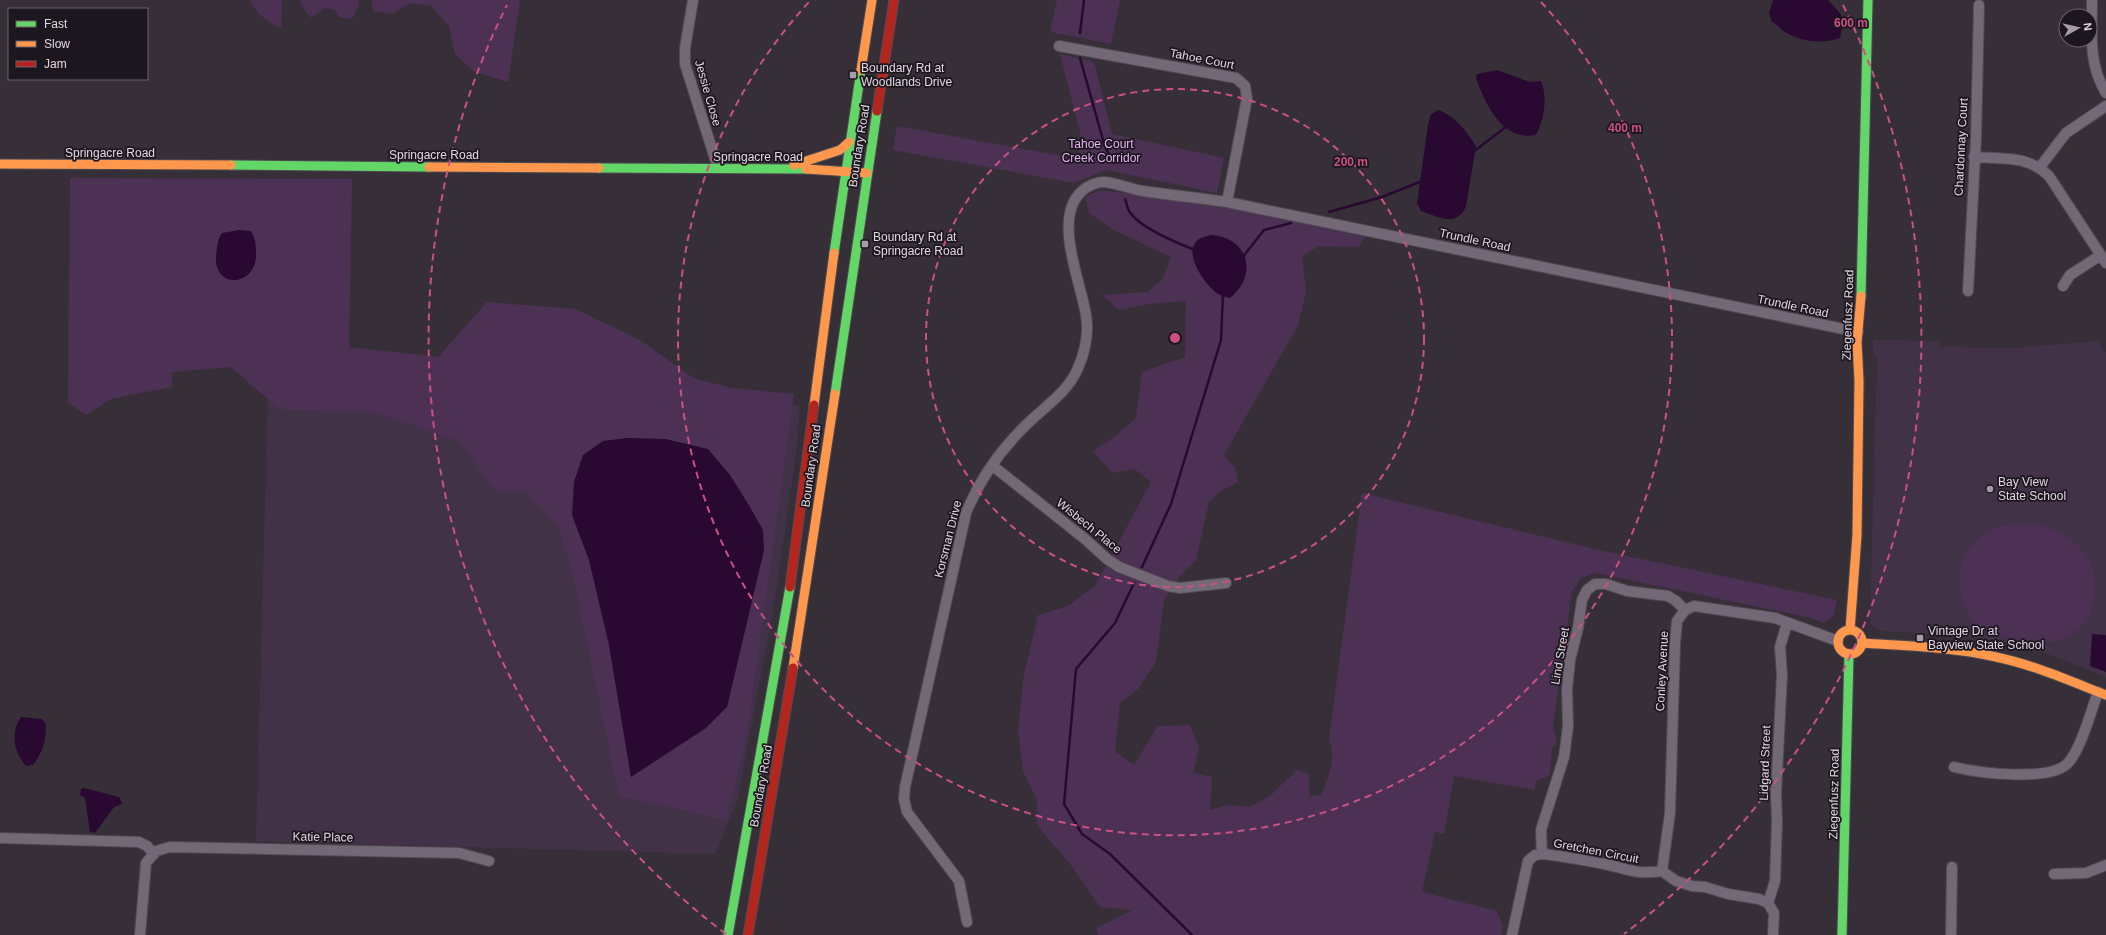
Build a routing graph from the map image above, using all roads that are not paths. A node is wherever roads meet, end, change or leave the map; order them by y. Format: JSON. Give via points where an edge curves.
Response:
{"nodes":[{"id":1,"x":693,"y":0,"type":"edge"},
{"id":2,"x":872,"y":0,"type":"edge"},
{"id":3,"x":894,"y":0,"type":"edge"},
{"id":4,"x":1868,"y":0,"type":"edge"},
{"id":5,"x":2092,"y":0,"type":"edge"},
{"id":6,"x":1979,"y":5,"type":"dead end"},
{"id":7,"x":1059,"y":46,"type":"dead end"},
{"id":8,"x":2106,"y":93,"type":"edge"},
{"id":9,"x":2106,"y":106,"type":"edge"},
{"id":10,"x":849,"y":142,"type":"junction"},
{"id":11,"x":1974,"y":158,"type":"junction"},
{"id":12,"x":0,"y":164,"type":"edge"},
{"id":13,"x":2040,"y":167,"type":"junction"},
{"id":14,"x":718,"y":168,"type":"junction"},
{"id":15,"x":778,"y":169,"type":"junction"},
{"id":16,"x":845,"y":171,"type":"junction"},
{"id":17,"x":867,"y":173,"type":"junction"},
{"id":18,"x":1087,"y":187,"type":"joint"},
{"id":19,"x":1227,"y":202,"type":"junction"},
{"id":20,"x":2103,"y":259,"type":"edge"},
{"id":21,"x":2063,"y":286,"type":"dead end"},
{"id":22,"x":1968,"y":291,"type":"dead end"},
{"id":23,"x":1858,"y":332,"type":"junction"},
{"id":24,"x":993,"y":466,"type":"junction"},
{"id":25,"x":1226,"y":583,"type":"dead end"},
{"id":26,"x":1685,"y":610,"type":"junction"},
{"id":27,"x":1787,"y":623,"type":"junction"},
{"id":28,"x":1850,"y":630,"type":"junction"},
{"id":29,"x":1838,"y":641,"type":"junction"},
{"id":30,"x":1862,"y":643,"type":"junction"},
{"id":31,"x":1849,"y":654,"type":"junction"},
{"id":32,"x":2102,"y":694,"type":"edge"},
{"id":33,"x":1954,"y":767,"type":"dead end"},
{"id":34,"x":0,"y":838,"type":"edge"},
{"id":35,"x":155,"y":852,"type":"junction"},
{"id":36,"x":1542,"y":854,"type":"junction"},
{"id":37,"x":489,"y":861,"type":"dead end"},
{"id":38,"x":2106,"y":865,"type":"edge"},
{"id":39,"x":1952,"y":867,"type":"dead end"},
{"id":40,"x":1662,"y":870,"type":"junction"},
{"id":41,"x":2054,"y":874,"type":"dead end"},
{"id":42,"x":1768,"y":903,"type":"junction"},
{"id":43,"x":967,"y":922,"type":"dead end"},
{"id":44,"x":140,"y":935,"type":"edge"},
{"id":45,"x":728,"y":935,"type":"edge"},
{"id":46,"x":748,"y":935,"type":"edge"},
{"id":47,"x":1512,"y":935,"type":"edge"},
{"id":48,"x":1773,"y":935,"type":"edge"},
{"id":49,"x":1842,"y":935,"type":"edge"},
{"id":50,"x":1951,"y":935,"type":"edge"}],
"edges":[{"from":1,"to":14,"type":"street","name":"Jessie Close","via":[[685,64]]},
{"from":2,"to":10,"type":"main road","name":"Boundary Road"},
{"from":3,"to":17,"type":"main road","name":"Boundary Road"},
{"from":4,"to":23,"type":"main road","name":"Ziegenfusz Road"},
{"from":5,"to":8,"type":"street","via":[[2094,66]]},
{"from":6,"to":11,"type":"street","name":"Chardonnay Court"},
{"from":7,"to":19,"type":"street","name":"Tahoe Court","via":[[1236,78],[1245,86],[1247,98]]},
{"from":9,"to":13,"type":"street","via":[[2066,133]]},
{"from":10,"to":15,"type":"main road","via":[[840,150]]},
{"from":10,"to":16,"type":"main road","name":"Boundary Road"},
{"from":11,"to":13,"type":"street","via":[[2017,159]]},
{"from":11,"to":22,"type":"street","name":"Chardonnay Court"},
{"from":12,"to":14,"type":"main road","name":"Springacre Road"},
{"from":13,"to":20,"type":"street","via":[[2049,176]]},
{"from":14,"to":15,"type":"main road","name":"Springacre Road"},
{"from":15,"to":16,"type":"main road","name":"Springacre Road"},
{"from":16,"to":17,"type":"main road","name":"Springacre Road"},
{"from":16,"to":45,"type":"main road","name":"Boundary Road","via":[[787,609]]},
{"from":17,"to":46,"type":"main road","name":"Boundary Road","via":[[797,644]]},
{"from":18,"to":19,"type":"street","name":"Trundle Road","via":[[1103,182]]},
{"from":18,"to":24,"type":"street","name":"Korsman Drive","via":[[1076,196],[1069,218],[1068,239],[1086,316],[1087,341],[1078,370],[1064,390],[1023,428]]},
{"from":19,"to":23,"type":"street","name":"Trundle Road"},
{"from":20,"to":21,"type":"street","via":[[2070,275]]},
{"from":23,"to":28,"type":"main road","name":"Ziegenfusz Road","via":[[1857,535]]},
{"from":24,"to":25,"type":"street","name":"Wisbech Place","via":[[1119,567],[1168,586],[1180,588]]},
{"from":24,"to":43,"type":"street","name":"Korsman Drive","via":[[977,487],[966,513],[904,799],[907,812],[914,824],[959,881]]},
{"from":26,"to":27,"type":"street","via":[[1701,606],[1728,612],[1756,614]]},
{"from":26,"to":36,"type":"street","name":"Lind Street","via":[[1668,596],[1627,591],[1606,584],[1595,584],[1587,590],[1582,600],[1570,660],[1567,689],[1568,726],[1564,757],[1541,830]]},
{"from":26,"to":40,"type":"street","name":"Conley Avenue","via":[[1678,621],[1674,643],[1670,813]]},
{"from":27,"to":29,"type":"street"},
{"from":27,"to":42,"type":"street","name":"Lidgard Street","via":[[1780,647],[1782,675],[1775,881]]},
{"from":28,"to":29,"type":"main road","via":[[1841,634]]},
{"from":28,"to":30,"type":"main road","via":[[1859,633]]},
{"from":29,"to":31,"type":"main road","via":[[1842,650]]},
{"from":30,"to":31,"type":"main road","via":[[1858,652]]},
{"from":30,"to":32,"type":"main road","via":[[1947,649],[1996,657],[2035,668]]},
{"from":31,"to":49,"type":"main road","name":"Ziegenfusz Road"},
{"from":32,"to":33,"type":"street","via":[[2068,764],[2056,771],[2041,774],[1972,772]]},
{"from":34,"to":35,"type":"street","via":[[139,842]]},
{"from":35,"to":37,"type":"street","name":"Katie Place","via":[[170,847],[459,853]]},
{"from":35,"to":44,"type":"street","via":[[146,862]]},
{"from":36,"to":40,"type":"street","name":"Gretchen Circuit","via":[[1604,864],[1632,872]]},
{"from":36,"to":47,"type":"street","name":"Gretchen Circuit","via":[[1535,855],[1528,861]]},
{"from":38,"to":41,"type":"street","via":[[2086,872]]},
{"from":39,"to":50,"type":"street"},
{"from":40,"to":42,"type":"street","via":[[1676,881],[1692,886]]},
{"from":42,"to":48,"type":"street","via":[[1774,913]]}]}
